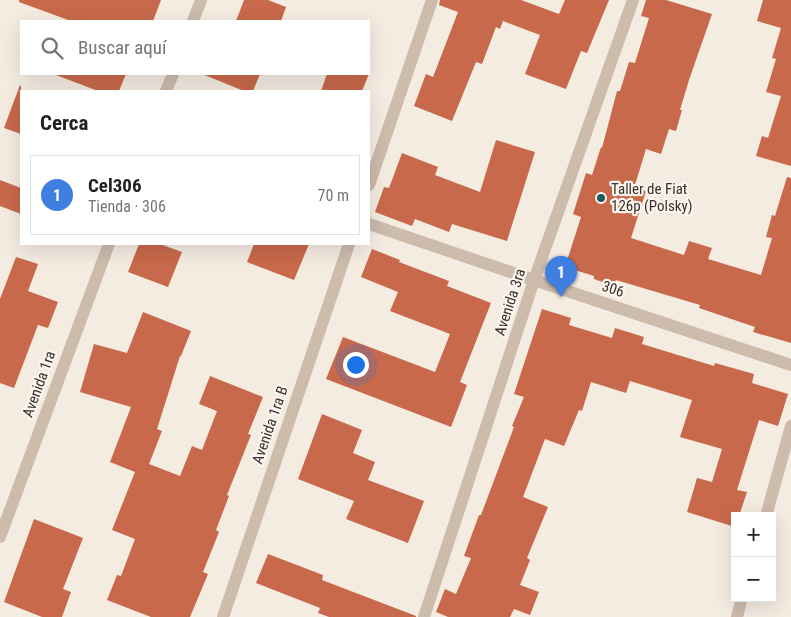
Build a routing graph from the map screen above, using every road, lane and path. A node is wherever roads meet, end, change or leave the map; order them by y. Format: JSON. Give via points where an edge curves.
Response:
{"nodes":[{"id":1,"x":201,"y":0,"type":"edge"},
{"id":2,"x":432,"y":0,"type":"edge"},
{"id":3,"x":633,"y":0,"type":"edge"},
{"id":4,"x":193,"y":20,"type":"edge"},
{"id":5,"x":173,"y":75,"type":"edge"},
{"id":6,"x":166,"y":90,"type":"edge"},
{"id":7,"x":370,"y":182,"type":"edge"},
{"id":8,"x":370,"y":224,"type":"edge"},
{"id":9,"x":109,"y":245,"type":"edge"},
{"id":10,"x":349,"y":245,"type":"edge"},
{"id":11,"x":534,"y":280,"type":"junction"},
{"id":12,"x":791,"y":364,"type":"edge"},
{"id":13,"x":791,"y":426,"type":"edge"},
{"id":14,"x":767,"y":512,"type":"edge"},
{"id":15,"x":0,"y":536,"type":"edge"},
{"id":16,"x":741,"y":602,"type":"edge"},
{"id":17,"x":223,"y":617,"type":"edge"},
{"id":18,"x":424,"y":617,"type":"edge"},
{"id":19,"x":737,"y":617,"type":"edge"}],
"edges":[{"from":1,"to":4,"type":"street"},
{"from":2,"to":7,"type":"street"},
{"from":3,"to":11,"type":"street","name":"Avenida 3ra"},
{"from":5,"to":6,"type":"street"},
{"from":8,"to":11,"type":"street","name":"306"},
{"from":9,"to":15,"type":"street","name":"Avenida 1ra"},
{"from":10,"to":17,"type":"street","name":"Avenida 1ra B"},
{"from":11,"to":12,"type":"street","name":"306"},
{"from":11,"to":18,"type":"street","name":"Avenida 3ra"},
{"from":13,"to":14,"type":"street"},
{"from":16,"to":19,"type":"street"}]}
